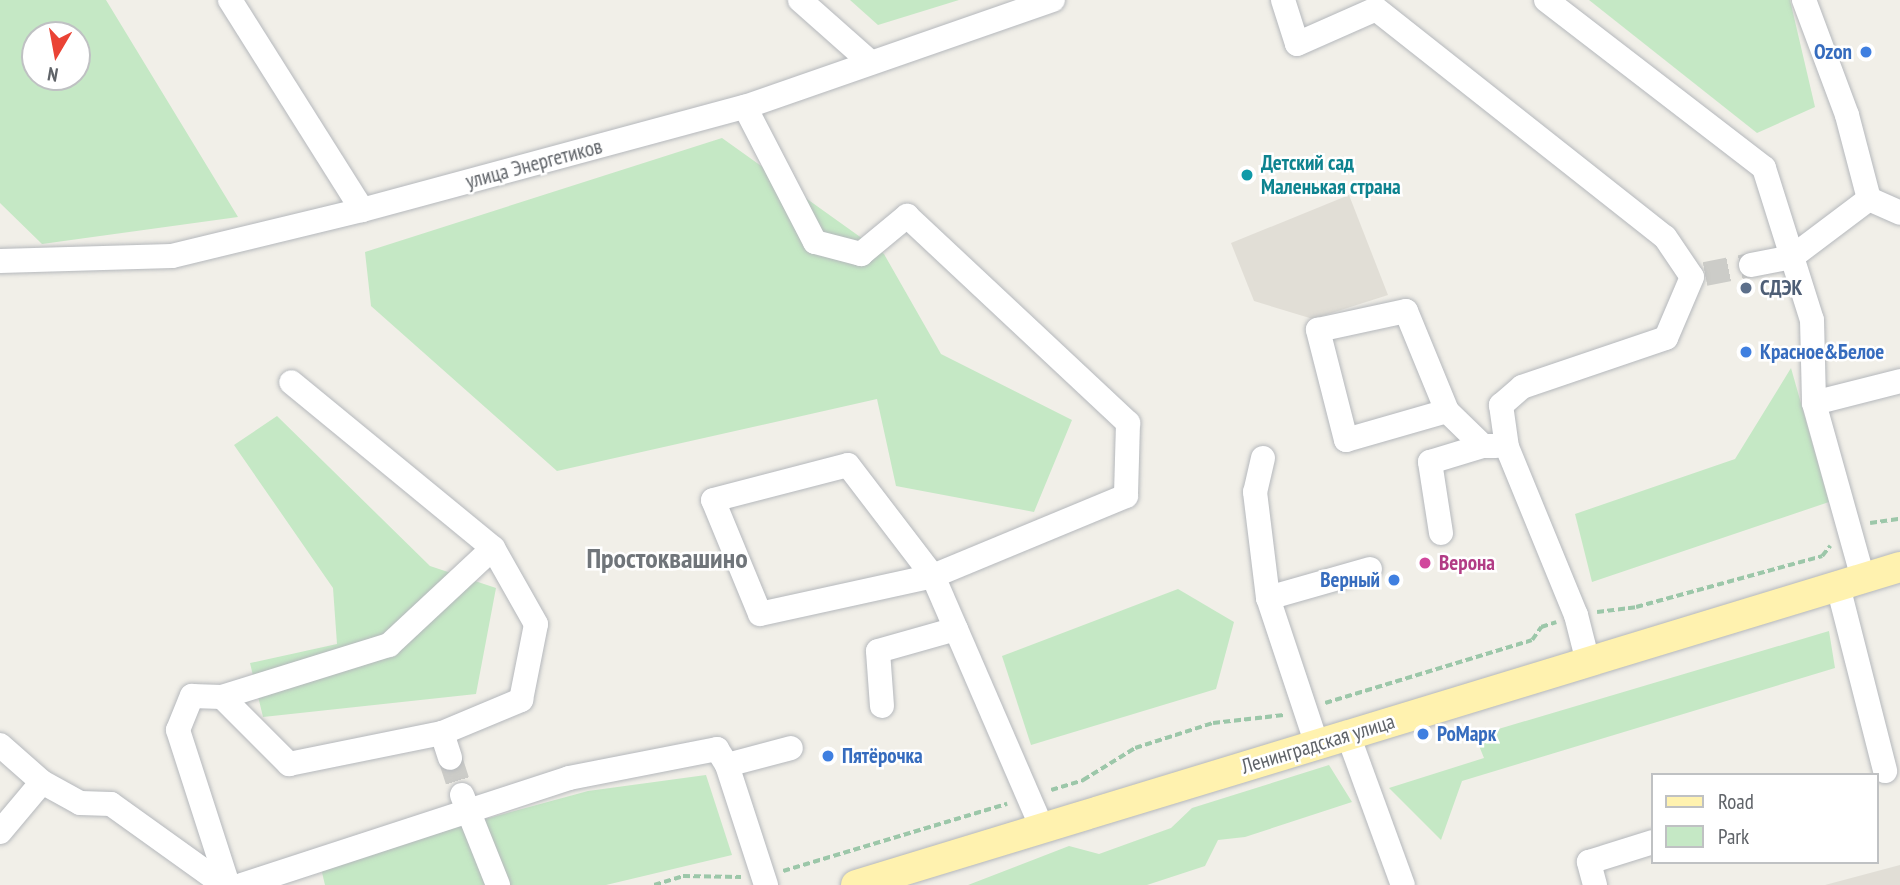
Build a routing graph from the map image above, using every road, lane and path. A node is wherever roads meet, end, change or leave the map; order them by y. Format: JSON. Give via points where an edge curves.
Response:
{"nodes":[{"id":1,"x":230,"y":0,"type":"edge"},
{"id":2,"x":800,"y":0,"type":"edge"},
{"id":3,"x":1053,"y":0,"type":"edge"},
{"id":4,"x":1283,"y":0,"type":"edge"},
{"id":5,"x":1546,"y":0,"type":"edge"},
{"id":6,"x":1804,"y":0,"type":"edge"},
{"id":7,"x":869,"y":61,"type":"junction"},
{"id":8,"x":745,"y":107,"type":"junction"},
{"id":9,"x":1869,"y":199,"type":"junction"},
{"id":10,"x":362,"y":211,"type":"junction"},
{"id":11,"x":1900,"y":213,"type":"edge"},
{"id":12,"x":1792,"y":257,"type":"junction"},
{"id":13,"x":0,"y":261,"type":"edge"},
{"id":14,"x":1751,"y":265,"type":"tunnel mouth"},
{"id":15,"x":1900,"y":381,"type":"edge"},
{"id":16,"x":291,"y":382,"type":"dead end"},
{"id":17,"x":1814,"y":402,"type":"junction"},
{"id":18,"x":1447,"y":411,"type":"junction"},
{"id":19,"x":1495,"y":446,"type":"junction"},
{"id":20,"x":1263,"y":458,"type":"dead end"},
{"id":21,"x":1441,"y":533,"type":"dead end"},
{"id":22,"x":493,"y":548,"type":"junction"},
{"id":23,"x":1900,"y":567,"type":"edge"},
{"id":24,"x":1370,"y":569,"type":"dead end"},
{"id":25,"x":933,"y":576,"type":"junction"},
{"id":26,"x":1850,"y":582,"type":"junction"},
{"id":27,"x":1268,"y":598,"type":"junction"},
{"id":28,"x":956,"y":629,"type":"junction"},
{"id":29,"x":1588,"y":662,"type":"junction"},
{"id":30,"x":222,"y":697,"type":"junction"},
{"id":31,"x":881,"y":706,"type":"dead end"},
{"id":32,"x":442,"y":733,"type":"junction"},
{"id":33,"x":1348,"y":735,"type":"junction"},
{"id":34,"x":1317,"y":744,"type":"junction"},
{"id":35,"x":0,"y":745,"type":"edge"},
{"id":36,"x":791,"y":748,"type":"dead end"},
{"id":37,"x":450,"y":758,"type":"tunnel mouth"},
{"id":38,"x":727,"y":765,"type":"junction"},
{"id":39,"x":1886,"y":774,"type":"edge"},
{"id":40,"x":42,"y":782,"type":"junction"},
{"id":41,"x":465,"y":803,"type":"junction"},
{"id":42,"x":1042,"y":828,"type":"junction"},
{"id":43,"x":0,"y":832,"type":"edge"},
{"id":44,"x":1652,"y":842,"type":"edge"},
{"id":45,"x":1591,"y":884,"type":"edge"},
{"id":46,"x":226,"y":885,"type":"edge"},
{"id":47,"x":242,"y":885,"type":"edge"},
{"id":48,"x":498,"y":885,"type":"edge"},
{"id":49,"x":766,"y":885,"type":"edge"},
{"id":50,"x":856,"y":885,"type":"edge"},
{"id":51,"x":1403,"y":885,"type":"edge"}],
"edges":[{"from":1,"to":10,"type":"street"},
{"from":2,"to":7,"type":"street"},
{"from":3,"to":7,"type":"street","name":"улица Энергетиков"},
{"from":4,"to":19,"type":"street","via":[[1297,44],[1376,9],[1665,237],[1699,275],[1666,338],[1522,387],[1501,405]]},
{"from":5,"to":12,"type":"street","via":[[1764,169]]},
{"from":6,"to":9,"type":"street","via":[[1847,115]]},
{"from":7,"to":8,"type":"street","name":"улица Энергетиков"},
{"from":8,"to":10,"type":"street","name":"улица Энергетиков"},
{"from":8,"to":25,"type":"street","via":[[815,242],[861,254],[907,216],[1128,423],[1126,496]]},
{"from":9,"to":11,"type":"street"},
{"from":9,"to":12,"type":"street"},
{"from":10,"to":13,"type":"street","name":"улица Энергетиков","via":[[172,256]]},
{"from":12,"to":14,"type":"street"},
{"from":12,"to":17,"type":"street","via":[[1812,320]]},
{"from":15,"to":17,"type":"street"},
{"from":16,"to":22,"type":"street"},
{"from":17,"to":26,"type":"street"},
{"from":18,"to":18,"type":"street","via":[[1406,311],[1318,330],[1346,440]]},
{"from":18,"to":19,"type":"street"},
{"from":19,"to":21,"type":"street","via":[[1430,461]]},
{"from":19,"to":29,"type":"street","via":[[1576,615]]},
{"from":20,"to":27,"type":"street","via":[[1255,492]]},
{"from":22,"to":30,"type":"street","via":[[389,645]]},
{"from":22,"to":32,"type":"street","via":[[536,624],[521,700]]},
{"from":23,"to":26,"type":"main road","name":"Ленинградская улица"},
{"from":24,"to":27,"type":"street"},
{"from":25,"to":25,"type":"street","via":[[760,614],[713,500],[848,465]]},
{"from":25,"to":28,"type":"street"},
{"from":26,"to":29,"type":"main road","name":"Ленинградская улица"},
{"from":26,"to":39,"type":"street"},
{"from":27,"to":34,"type":"street"},
{"from":28,"to":31,"type":"street","via":[[878,651]]},
{"from":28,"to":42,"type":"street"},
{"from":29,"to":33,"type":"main road","name":"Ленинградская улица"},
{"from":30,"to":32,"type":"street","via":[[289,764]]},
{"from":30,"to":46,"type":"street","via":[[192,696],[178,730]]},
{"from":32,"to":37,"type":"street"},
{"from":33,"to":34,"type":"main road","name":"Ленинградская улица"},
{"from":33,"to":51,"type":"street"},
{"from":34,"to":42,"type":"main road","name":"Ленинградская улица"},
{"from":35,"to":40,"type":"street"},
{"from":36,"to":38,"type":"street"},
{"from":38,"to":41,"type":"street","via":[[717,749]]},
{"from":38,"to":49,"type":"street"},
{"from":40,"to":43,"type":"street"},
{"from":40,"to":46,"type":"street","via":[[80,803],[111,804]]},
{"from":41,"to":47,"type":"street"},
{"from":41,"to":48,"type":"street"},
{"from":42,"to":50,"type":"main road","name":"Ленинградская улица"},
{"from":44,"to":45,"type":"street","via":[[1589,862]]}]}
